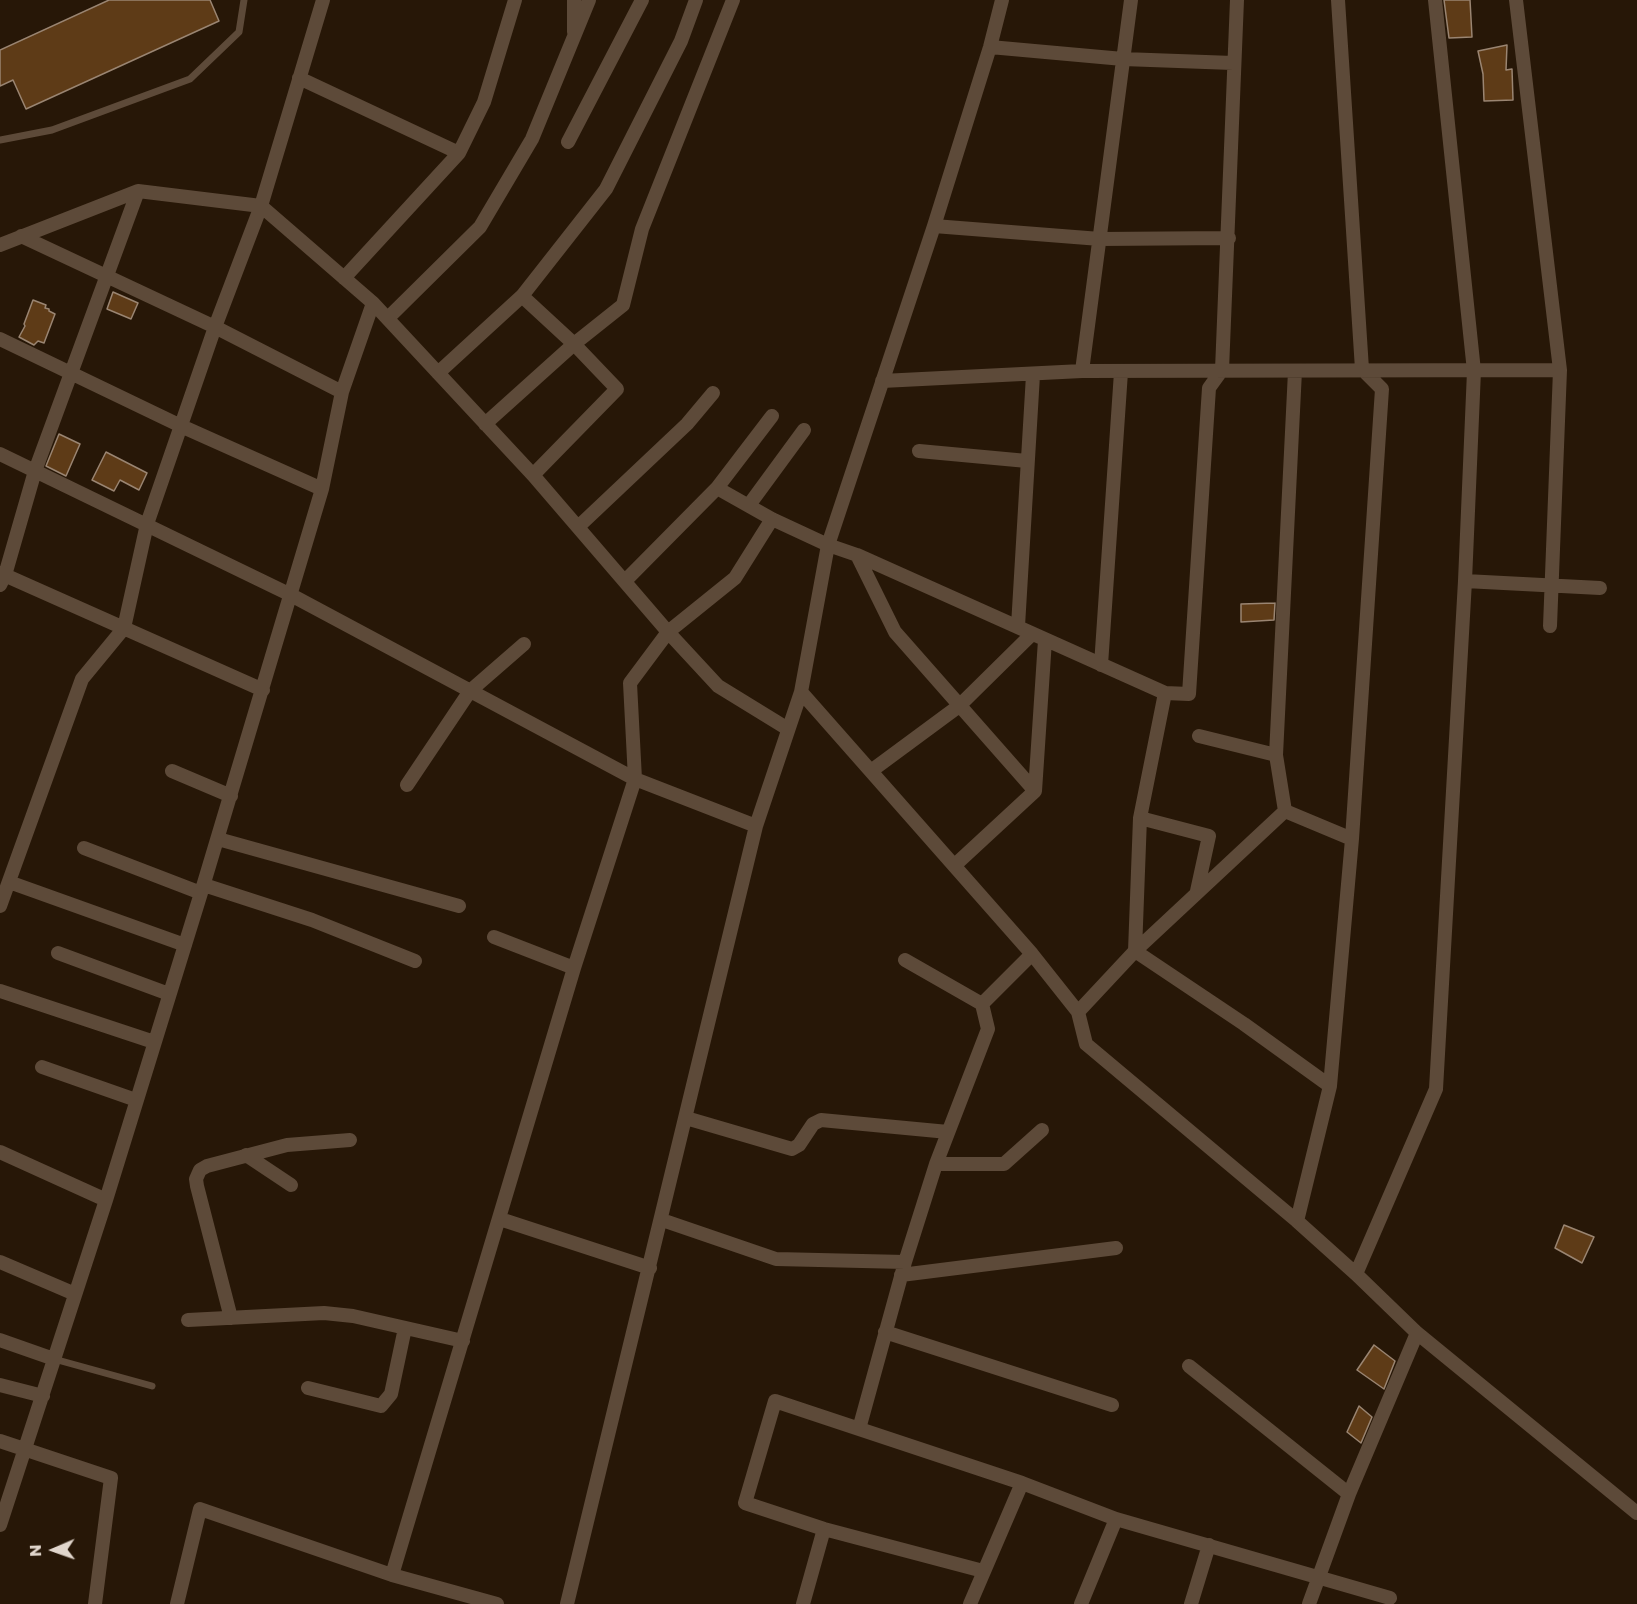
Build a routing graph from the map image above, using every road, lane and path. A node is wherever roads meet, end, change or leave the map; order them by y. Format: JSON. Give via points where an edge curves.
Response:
{"nodes":[{"id":1,"x":244,"y":0,"type":"edge"},
{"id":2,"x":323,"y":0,"type":"edge"},
{"id":3,"x":515,"y":0,"type":"edge"},
{"id":4,"x":574,"y":0,"type":"edge"},
{"id":5,"x":590,"y":0,"type":"edge"},
{"id":6,"x":642,"y":0,"type":"edge"},
{"id":7,"x":696,"y":0,"type":"edge"},
{"id":8,"x":733,"y":0,"type":"edge"},
{"id":9,"x":1002,"y":0,"type":"edge"},
{"id":10,"x":1131,"y":0,"type":"edge"},
{"id":11,"x":1237,"y":0,"type":"edge"},
{"id":12,"x":1338,"y":0,"type":"edge"},
{"id":13,"x":1435,"y":0,"type":"edge"},
{"id":14,"x":1516,"y":0,"type":"edge"},
{"id":15,"x":574,"y":37,"type":"junction"},
{"id":16,"x":990,"y":47,"type":"junction"},
{"id":17,"x":1123,"y":59,"type":"junction"},
{"id":18,"x":1233,"y":63,"type":"junction"},
{"id":19,"x":299,"y":78,"type":"junction"},
{"id":20,"x":0,"y":140,"type":"edge"},
{"id":21,"x":568,"y":142,"type":"dead end"},
{"id":22,"x":459,"y":153,"type":"junction"},
{"id":23,"x":138,"y":191,"type":"junction"},
{"id":24,"x":261,"y":206,"type":"junction"},
{"id":25,"x":934,"y":226,"type":"junction"},
{"id":26,"x":21,"y":236,"type":"junction"},
{"id":27,"x":1229,"y":238,"type":"junction"},
{"id":28,"x":1100,"y":239,"type":"junction"},
{"id":29,"x":0,"y":245,"type":"edge"},
{"id":30,"x":106,"y":274,"type":"junction"},
{"id":31,"x":344,"y":278,"type":"junction"},
{"id":32,"x":522,"y":296,"type":"junction"},
{"id":33,"x":373,"y":303,"type":"junction"},
{"id":34,"x":388,"y":318,"type":"junction"},
{"id":35,"x":215,"y":327,"type":"junction"},
{"id":36,"x":0,"y":339,"type":"edge"},
{"id":37,"x":574,"y":344,"type":"junction"},
{"id":38,"x":1362,"y":369,"type":"junction"},
{"id":39,"x":1222,"y":370,"type":"junction"},
{"id":40,"x":1560,"y":370,"type":"junction"},
{"id":41,"x":1082,"y":371,"type":"junction"},
{"id":42,"x":1295,"y":371,"type":"junction"},
{"id":43,"x":1474,"y":371,"type":"junction"},
{"id":44,"x":71,"y":372,"type":"junction"},
{"id":45,"x":1121,"y":372,"type":"junction"},
{"id":46,"x":438,"y":374,"type":"junction"},
{"id":47,"x":1033,"y":375,"type":"junction"},
{"id":48,"x":882,"y":381,"type":"junction"},
{"id":49,"x":342,"y":392,"type":"junction"},
{"id":50,"x":714,"y":393,"type":"dead end"},
{"id":51,"x":772,"y":416,"type":"dead end"},
{"id":52,"x":485,"y":424,"type":"junction"},
{"id":53,"x":181,"y":426,"type":"junction"},
{"id":54,"x":804,"y":430,"type":"dead end"},
{"id":55,"x":919,"y":451,"type":"dead end"},
{"id":56,"x":0,"y":454,"type":"edge"},
{"id":57,"x":1028,"y":461,"type":"junction"},
{"id":58,"x":35,"y":471,"type":"junction"},
{"id":59,"x":533,"y":475,"type":"junction"},
{"id":60,"x":717,"y":488,"type":"junction"},
{"id":61,"x":322,"y":489,"type":"junction"},
{"id":62,"x":749,"y":505,"type":"junction"},
{"id":63,"x":772,"y":519,"type":"junction"},
{"id":64,"x":147,"y":524,"type":"junction"},
{"id":65,"x":578,"y":527,"type":"junction"},
{"id":66,"x":828,"y":545,"type":"junction"},
{"id":67,"x":857,"y":555,"type":"junction"},
{"id":68,"x":2,"y":578,"type":"edge"},
{"id":69,"x":625,"y":581,"type":"junction"},
{"id":70,"x":1465,"y":581,"type":"junction"},
{"id":71,"x":1551,"y":585,"type":"junction"},
{"id":72,"x":1600,"y":588,"type":"dead end"},
{"id":73,"x":291,"y":595,"type":"junction"},
{"id":74,"x":1018,"y":626,"type":"junction"},
{"id":75,"x":1550,"y":626,"type":"dead end"},
{"id":76,"x":124,"y":628,"type":"junction"},
{"id":77,"x":668,"y":632,"type":"junction"},
{"id":78,"x":1038,"y":637,"type":"junction"},
{"id":79,"x":524,"y":644,"type":"dead end"},
{"id":80,"x":1101,"y":665,"type":"junction"},
{"id":81,"x":263,"y":690,"type":"junction"},
{"id":82,"x":470,"y":690,"type":"junction"},
{"id":83,"x":801,"y":692,"type":"junction"},
{"id":84,"x":1165,"y":693,"type":"junction"},
{"id":85,"x":959,"y":706,"type":"junction"},
{"id":86,"x":788,"y":729,"type":"junction"},
{"id":87,"x":1199,"y":736,"type":"dead end"},
{"id":88,"x":1276,"y":754,"type":"junction"},
{"id":89,"x":172,"y":771,"type":"dead end"},
{"id":90,"x":871,"y":771,"type":"junction"},
{"id":91,"x":635,"y":779,"type":"junction"},
{"id":92,"x":407,"y":785,"type":"dead end"},
{"id":93,"x":1035,"y":791,"type":"junction"},
{"id":94,"x":231,"y":796,"type":"junction"},
{"id":95,"x":1286,"y":811,"type":"junction"},
{"id":96,"x":1140,"y":818,"type":"junction"},
{"id":97,"x":756,"y":826,"type":"junction"},
{"id":98,"x":218,"y":839,"type":"junction"},
{"id":99,"x":1352,"y":839,"type":"junction"},
{"id":100,"x":84,"y":848,"type":"dead end"},
{"id":101,"x":0,"y":861,"type":"edge"},
{"id":102,"x":955,"y":865,"type":"junction"},
{"id":103,"x":14,"y":867,"type":"junction"},
{"id":104,"x":9,"y":882,"type":"junction"},
{"id":105,"x":202,"y":889,"type":"junction"},
{"id":106,"x":1197,"y":891,"type":"junction"},
{"id":107,"x":0,"y":906,"type":"edge"},
{"id":108,"x":459,"y":906,"type":"dead end"},
{"id":109,"x":494,"y":937,"type":"dead end"},
{"id":110,"x":185,"y":945,"type":"junction"},
{"id":111,"x":1135,"y":951,"type":"junction"},
{"id":112,"x":58,"y":953,"type":"dead end"},
{"id":113,"x":1032,"y":954,"type":"junction"},
{"id":114,"x":904,"y":960,"type":"dead end"},
{"id":115,"x":415,"y":961,"type":"dead end"},
{"id":116,"x":574,"y":968,"type":"junction"},
{"id":117,"x":0,"y":991,"type":"edge"},
{"id":118,"x":170,"y":994,"type":"junction"},
{"id":119,"x":982,"y":1004,"type":"junction"},
{"id":120,"x":1078,"y":1012,"type":"junction"},
{"id":121,"x":154,"y":1042,"type":"junction"},
{"id":122,"x":42,"y":1067,"type":"dead end"},
{"id":123,"x":1330,"y":1086,"type":"junction"},
{"id":124,"x":136,"y":1100,"type":"junction"},
{"id":125,"x":686,"y":1118,"type":"junction"},
{"id":126,"x":1042,"y":1130,"type":"dead end"},
{"id":127,"x":948,"y":1132,"type":"junction"},
{"id":128,"x":350,"y":1140,"type":"dead end"},
{"id":129,"x":0,"y":1152,"type":"edge"},
{"id":130,"x":246,"y":1155,"type":"junction"},
{"id":131,"x":936,"y":1164,"type":"junction"},
{"id":132,"x":291,"y":1185,"type":"dead end"},
{"id":133,"x":106,"y":1200,"type":"junction"},
{"id":134,"x":500,"y":1219,"type":"junction"},
{"id":135,"x":662,"y":1220,"type":"junction"},
{"id":136,"x":1298,"y":1221,"type":"junction"},
{"id":137,"x":1116,"y":1248,"type":"dead end"},
{"id":138,"x":0,"y":1262,"type":"edge"},
{"id":139,"x":650,"y":1268,"type":"junction"},
{"id":140,"x":903,"y":1268,"type":"junction"},
{"id":141,"x":1356,"y":1274,"type":"junction"},
{"id":142,"x":75,"y":1294,"type":"junction"},
{"id":143,"x":231,"y":1318,"type":"junction"},
{"id":144,"x":188,"y":1320,"type":"dead end"},
{"id":145,"x":405,"y":1328,"type":"junction"},
{"id":146,"x":885,"y":1332,"type":"junction"},
{"id":147,"x":1417,"y":1333,"type":"junction"},
{"id":148,"x":0,"y":1340,"type":"edge"},
{"id":149,"x":463,"y":1341,"type":"junction"},
{"id":150,"x":54,"y":1359,"type":"junction"},
{"id":151,"x":1189,"y":1366,"type":"dead end"},
{"id":152,"x":0,"y":1385,"type":"edge"},
{"id":153,"x":152,"y":1386,"type":"dead end"},
{"id":154,"x":309,"y":1388,"type":"dead end"},
{"id":155,"x":43,"y":1396,"type":"junction"},
{"id":156,"x":1112,"y":1406,"type":"dead end"},
{"id":157,"x":859,"y":1429,"type":"junction"},
{"id":158,"x":0,"y":1441,"type":"edge"},
{"id":159,"x":25,"y":1449,"type":"junction"},
{"id":160,"x":1022,"y":1483,"type":"junction"},
{"id":161,"x":1349,"y":1494,"type":"junction"},
{"id":162,"x":1637,"y":1513,"type":"edge"},
{"id":163,"x":1116,"y":1519,"type":"junction"},
{"id":164,"x":0,"y":1525,"type":"edge"},
{"id":165,"x":824,"y":1529,"type":"junction"},
{"id":166,"x":1209,"y":1545,"type":"junction"},
{"id":167,"x":983,"y":1571,"type":"junction"},
{"id":168,"x":392,"y":1575,"type":"junction"},
{"id":169,"x":1318,"y":1577,"type":"junction"},
{"id":170,"x":1390,"y":1598,"type":"dead end"},
{"id":171,"x":95,"y":1604,"type":"edge"},
{"id":172,"x":177,"y":1604,"type":"edge"},
{"id":173,"x":497,"y":1604,"type":"edge"},
{"id":174,"x":567,"y":1604,"type":"edge"},
{"id":175,"x":803,"y":1604,"type":"edge"},
{"id":176,"x":970,"y":1604,"type":"edge"},
{"id":177,"x":1081,"y":1604,"type":"edge"},
{"id":178,"x":1191,"y":1604,"type":"edge"},
{"id":179,"x":1309,"y":1604,"type":"edge"}],
"edges":[{"from":1,"to":20,"type":"lane","via":[[239,32],[190,79],[52,130]]},
{"from":2,"to":19,"type":"street"},
{"from":3,"to":22,"type":"street","via":[[484,102]]},
{"from":4,"to":15,"type":"street"},
{"from":5,"to":15,"type":"street"},
{"from":6,"to":21,"type":"street"},
{"from":7,"to":32,"type":"street","via":[[681,41],[606,189]]},
{"from":8,"to":37,"type":"street","via":[[642,229],[623,305]]},
{"from":9,"to":16,"type":"street"},
{"from":10,"to":17,"type":"street"},
{"from":11,"to":18,"type":"street"},
{"from":12,"to":38,"type":"street"},
{"from":13,"to":43,"type":"street"},
{"from":14,"to":40,"type":"street"},
{"from":15,"to":34,"type":"street","via":[[532,139],[480,228]]},
{"from":16,"to":17,"type":"street"},
{"from":16,"to":25,"type":"street"},
{"from":17,"to":18,"type":"street"},
{"from":17,"to":28,"type":"street"},
{"from":18,"to":27,"type":"street"},
{"from":19,"to":22,"type":"street"},
{"from":19,"to":24,"type":"street"},
{"from":22,"to":31,"type":"street"},
{"from":23,"to":24,"type":"street"},
{"from":23,"to":26,"type":"street"},
{"from":23,"to":30,"type":"street"},
{"from":24,"to":31,"type":"street"},
{"from":24,"to":35,"type":"street"},
{"from":25,"to":28,"type":"street"},
{"from":25,"to":48,"type":"street"},
{"from":26,"to":29,"type":"street"},
{"from":26,"to":30,"type":"street"},
{"from":27,"to":28,"type":"street"},
{"from":27,"to":39,"type":"street"},
{"from":28,"to":41,"type":"street"},
{"from":30,"to":35,"type":"street"},
{"from":30,"to":44,"type":"street"},
{"from":31,"to":33,"type":"street"},
{"from":32,"to":37,"type":"street"},
{"from":32,"to":46,"type":"street"},
{"from":33,"to":34,"type":"street"},
{"from":33,"to":49,"type":"street"},
{"from":34,"to":46,"type":"street"},
{"from":35,"to":49,"type":"street"},
{"from":35,"to":53,"type":"street"},
{"from":36,"to":44,"type":"street"},
{"from":37,"to":52,"type":"street"},
{"from":37,"to":59,"type":"street","via":[[617,389]]},
{"from":38,"to":42,"type":"street"},
{"from":38,"to":43,"type":"street"},
{"from":38,"to":99,"type":"street","via":[[1382,389]]},
{"from":39,"to":42,"type":"street"},
{"from":39,"to":45,"type":"street"},
{"from":39,"to":84,"type":"street","via":[[1209,387],[1189,694]]},
{"from":40,"to":43,"type":"street"},
{"from":40,"to":71,"type":"street"},
{"from":41,"to":45,"type":"street"},
{"from":41,"to":47,"type":"street"},
{"from":42,"to":88,"type":"street"},
{"from":43,"to":70,"type":"street"},
{"from":44,"to":53,"type":"street"},
{"from":44,"to":58,"type":"street"},
{"from":45,"to":80,"type":"street"},
{"from":46,"to":52,"type":"street"},
{"from":47,"to":48,"type":"street"},
{"from":47,"to":57,"type":"street"},
{"from":48,"to":66,"type":"street"},
{"from":49,"to":61,"type":"street"},
{"from":50,"to":65,"type":"street","via":[[687,424]]},
{"from":51,"to":60,"type":"street"},
{"from":52,"to":59,"type":"street"},
{"from":53,"to":61,"type":"street"},
{"from":53,"to":64,"type":"street"},
{"from":54,"to":62,"type":"street"},
{"from":55,"to":57,"type":"street"},
{"from":56,"to":58,"type":"street"},
{"from":57,"to":74,"type":"street"},
{"from":58,"to":64,"type":"street"},
{"from":58,"to":68,"type":"street"},
{"from":59,"to":65,"type":"street"},
{"from":60,"to":62,"type":"street"},
{"from":60,"to":69,"type":"street"},
{"from":61,"to":73,"type":"street"},
{"from":62,"to":63,"type":"street"},
{"from":63,"to":66,"type":"street"},
{"from":63,"to":77,"type":"street","via":[[735,578]]},
{"from":64,"to":73,"type":"street"},
{"from":64,"to":76,"type":"street"},
{"from":65,"to":69,"type":"street"},
{"from":66,"to":67,"type":"street"},
{"from":66,"to":83,"type":"street"},
{"from":67,"to":74,"type":"street"},
{"from":67,"to":85,"type":"street","via":[[895,632]]},
{"from":68,"to":76,"type":"street"},
{"from":69,"to":77,"type":"street"},
{"from":70,"to":71,"type":"street"},
{"from":70,"to":141,"type":"street","via":[[1436,1089]]},
{"from":71,"to":72,"type":"street"},
{"from":71,"to":75,"type":"street"},
{"from":73,"to":81,"type":"street"},
{"from":73,"to":82,"type":"street"},
{"from":74,"to":78,"type":"street"},
{"from":76,"to":81,"type":"street"},
{"from":76,"to":103,"type":"street","via":[[82,679]]},
{"from":77,"to":86,"type":"street","via":[[718,686]]},
{"from":77,"to":91,"type":"street","via":[[630,683]]},
{"from":78,"to":80,"type":"street"},
{"from":78,"to":85,"type":"street"},
{"from":78,"to":93,"type":"street"},
{"from":79,"to":82,"type":"street"},
{"from":80,"to":84,"type":"street"},
{"from":81,"to":94,"type":"street"},
{"from":82,"to":91,"type":"street"},
{"from":82,"to":92,"type":"street"},
{"from":83,"to":86,"type":"street"},
{"from":83,"to":90,"type":"street"},
{"from":84,"to":96,"type":"street"},
{"from":85,"to":90,"type":"street"},
{"from":85,"to":93,"type":"street"},
{"from":86,"to":97,"type":"street"},
{"from":87,"to":88,"type":"street"},
{"from":88,"to":95,"type":"street"},
{"from":89,"to":94,"type":"street"},
{"from":90,"to":102,"type":"street"},
{"from":91,"to":97,"type":"street"},
{"from":91,"to":116,"type":"street"},
{"from":93,"to":102,"type":"street"},
{"from":94,"to":98,"type":"street"},
{"from":95,"to":99,"type":"street"},
{"from":95,"to":106,"type":"street"},
{"from":96,"to":106,"type":"street","via":[[1209,836]]},
{"from":96,"to":111,"type":"street"},
{"from":97,"to":125,"type":"street"},
{"from":98,"to":105,"type":"street"},
{"from":98,"to":108,"type":"street"},
{"from":99,"to":123,"type":"street"},
{"from":100,"to":105,"type":"street"},
{"from":101,"to":103,"type":"street"},
{"from":102,"to":113,"type":"street"},
{"from":103,"to":104,"type":"street"},
{"from":104,"to":107,"type":"street"},
{"from":104,"to":110,"type":"street"},
{"from":105,"to":110,"type":"street"},
{"from":105,"to":115,"type":"street","via":[[312,920]]},
{"from":106,"to":111,"type":"street"},
{"from":109,"to":116,"type":"street"},
{"from":110,"to":118,"type":"street"},
{"from":111,"to":120,"type":"street"},
{"from":111,"to":123,"type":"street"},
{"from":112,"to":118,"type":"street"},
{"from":113,"to":119,"type":"street"},
{"from":113,"to":120,"type":"street"},
{"from":114,"to":119,"type":"street"},
{"from":116,"to":134,"type":"street"},
{"from":117,"to":121,"type":"street"},
{"from":118,"to":121,"type":"street"},
{"from":119,"to":127,"type":"street","via":[[988,1029]]},
{"from":120,"to":136,"type":"street","via":[[1086,1044]]},
{"from":121,"to":124,"type":"street"},
{"from":122,"to":124,"type":"street"},
{"from":123,"to":136,"type":"street"},
{"from":124,"to":133,"type":"street"},
{"from":125,"to":127,"type":"street","via":[[792,1149],[820,1120]]},
{"from":125,"to":135,"type":"street"},
{"from":126,"to":131,"type":"street","via":[[1004,1164]]},
{"from":127,"to":131,"type":"street"},
{"from":128,"to":130,"type":"street","via":[[296,1143]]},
{"from":129,"to":133,"type":"street"},
{"from":130,"to":132,"type":"street"},
{"from":130,"to":143,"type":"street","via":[[207,1166],[196,1179]]},
{"from":131,"to":140,"type":"street"},
{"from":133,"to":142,"type":"street"},
{"from":134,"to":139,"type":"street"},
{"from":134,"to":149,"type":"street"},
{"from":135,"to":139,"type":"street"},
{"from":135,"to":140,"type":"street","via":[[776,1259]]},
{"from":136,"to":141,"type":"street"},
{"from":137,"to":140,"type":"street"},
{"from":138,"to":142,"type":"street"},
{"from":139,"to":174,"type":"street"},
{"from":140,"to":146,"type":"street"},
{"from":141,"to":147,"type":"street"},
{"from":142,"to":150,"type":"street"},
{"from":143,"to":144,"type":"street"},
{"from":143,"to":145,"type":"street","via":[[324,1313]]},
{"from":145,"to":149,"type":"street"},
{"from":145,"to":154,"type":"street","via":[[391,1394],[381,1406]]},
{"from":146,"to":156,"type":"street"},
{"from":146,"to":157,"type":"street"},
{"from":147,"to":161,"type":"street"},
{"from":147,"to":162,"type":"street"},
{"from":148,"to":150,"type":"street"},
{"from":149,"to":168,"type":"street"},
{"from":150,"to":153,"type":"lane"},
{"from":150,"to":155,"type":"street"},
{"from":151,"to":161,"type":"street"},
{"from":152,"to":155,"type":"street"},
{"from":155,"to":159,"type":"street"},
{"from":157,"to":160,"type":"street"},
{"from":157,"to":165,"type":"street","via":[[775,1401],[745,1503]]},
{"from":158,"to":159,"type":"street"},
{"from":159,"to":164,"type":"street"},
{"from":159,"to":171,"type":"street","via":[[111,1478]]},
{"from":160,"to":163,"type":"street"},
{"from":160,"to":167,"type":"street"},
{"from":161,"to":169,"type":"street"},
{"from":163,"to":166,"type":"street"},
{"from":163,"to":177,"type":"street"},
{"from":165,"to":167,"type":"street"},
{"from":165,"to":175,"type":"street"},
{"from":166,"to":169,"type":"street"},
{"from":166,"to":178,"type":"street"},
{"from":167,"to":176,"type":"street"},
{"from":168,"to":172,"type":"street","via":[[200,1509]]},
{"from":168,"to":173,"type":"street"},
{"from":169,"to":170,"type":"street"},
{"from":169,"to":179,"type":"street"}]}
